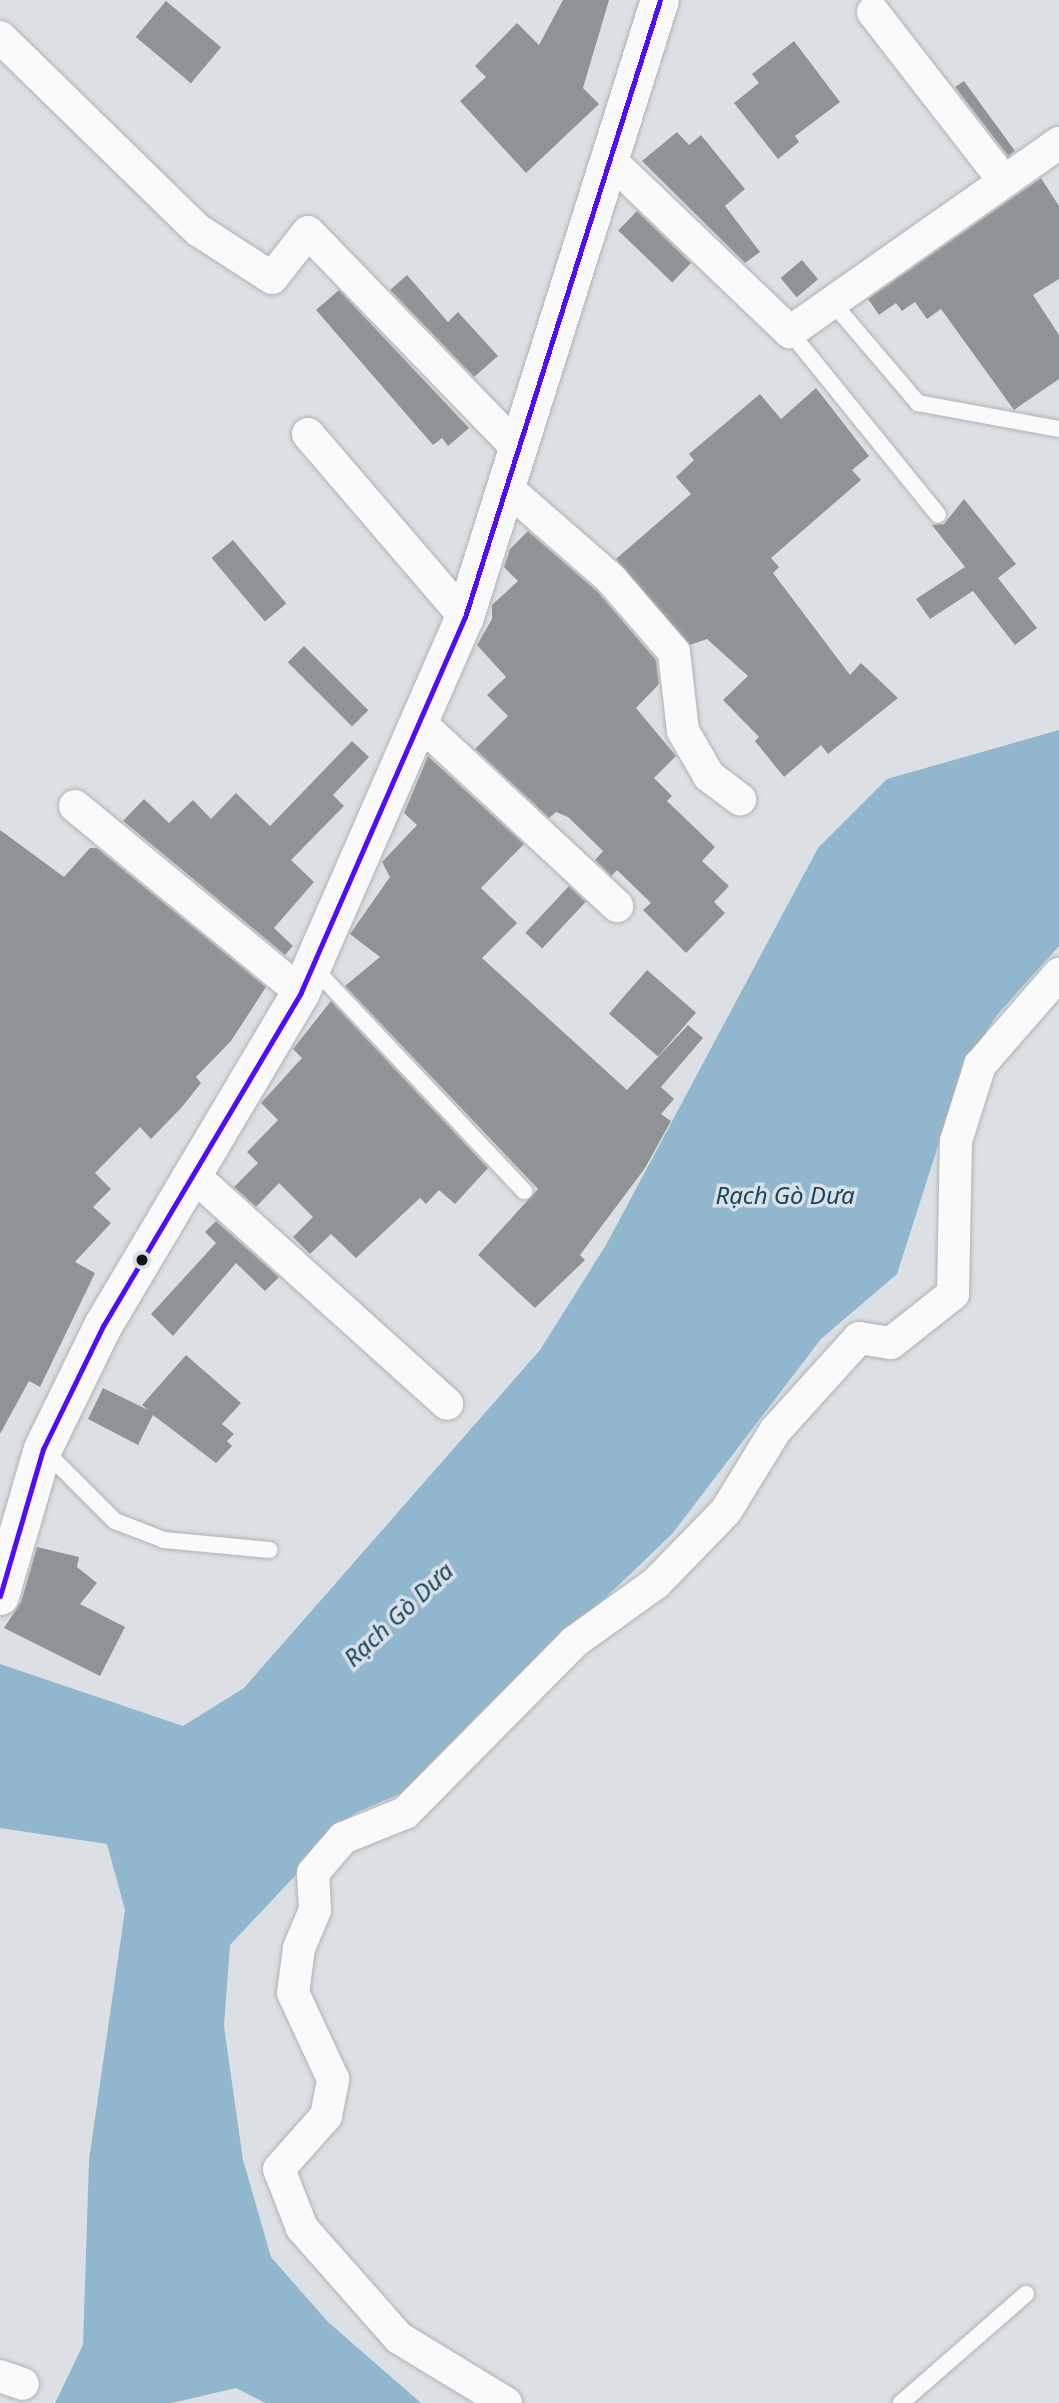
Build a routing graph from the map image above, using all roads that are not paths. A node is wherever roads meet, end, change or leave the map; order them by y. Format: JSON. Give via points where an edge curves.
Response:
{"nodes":[{"id":1,"x":660,"y":0,"type":"edge"},
{"id":2,"x":873,"y":12,"type":"dead end"},
{"id":3,"x":0,"y":37,"type":"edge"},
{"id":4,"x":1059,"y":143,"type":"edge"},
{"id":5,"x":611,"y":161,"type":"junction"},
{"id":6,"x":1004,"y":181,"type":"junction"},
{"id":7,"x":832,"y":302,"type":"junction"},
{"id":8,"x":790,"y":332,"type":"junction"},
{"id":9,"x":1059,"y":429,"type":"edge"},
{"id":10,"x":308,"y":434,"type":"dead end"},
{"id":11,"x":520,"y":451,"type":"junction"},
{"id":12,"x":508,"y":489,"type":"junction"},
{"id":13,"x":938,"y":515,"type":"dead end"},
{"id":14,"x":464,"y":617,"type":"junction"},
{"id":15,"x":418,"y":721,"type":"junction"},
{"id":16,"x":740,"y":799,"type":"dead end"},
{"id":17,"x":75,"y":806,"type":"dead end"},
{"id":18,"x":617,"y":906,"type":"dead end"},
{"id":19,"x":1059,"y":974,"type":"edge"},
{"id":20,"x":307,"y":979,"type":"junction"},
{"id":21,"x":193,"y":1175,"type":"junction"},
{"id":22,"x":524,"y":1191,"type":"dead end"},
{"id":23,"x":447,"y":1404,"type":"dead end"},
{"id":24,"x":43,"y":1449,"type":"junction"},
{"id":25,"x":270,"y":1550,"type":"dead end"},
{"id":26,"x":0,"y":1596,"type":"edge"},
{"id":27,"x":1026,"y":2294,"type":"dead end"},
{"id":28,"x":506,"y":2403,"type":"edge"},
{"id":29,"x":901,"y":2403,"type":"edge"}],
"edges":[{"from":1,"to":5,"type":"main road"},
{"from":2,"to":6,"type":"street"},
{"from":3,"to":11,"type":"street","via":[[198,230],[272,278],[308,232]]},
{"from":4,"to":6,"type":"street"},
{"from":5,"to":8,"type":"street"},
{"from":5,"to":11,"type":"main road"},
{"from":6,"to":7,"type":"street"},
{"from":7,"to":8,"type":"street"},
{"from":7,"to":9,"type":"lane","via":[[918,403]]},
{"from":8,"to":13,"type":"lane"},
{"from":10,"to":14,"type":"street"},
{"from":11,"to":12,"type":"main road"},
{"from":12,"to":14,"type":"main road"},
{"from":12,"to":16,"type":"street","via":[[611,579],[674,652],[681,667],[683,731],[709,776]]},
{"from":14,"to":15,"type":"main road"},
{"from":15,"to":18,"type":"street"},
{"from":15,"to":20,"type":"main road"},
{"from":17,"to":20,"type":"street"},
{"from":19,"to":28,"type":"street","via":[[980,1065],[956,1141],[953,1294],[891,1343],[859,1338],[775,1431],[726,1511],[656,1583],[574,1642],[405,1813],[343,1838],[313,1873],[315,1910],[299,1948],[293,1993],[333,2079],[326,2116],[279,2169],[302,2228],[399,2338]]},
{"from":20,"to":21,"type":"main road"},
{"from":20,"to":22,"type":"lane"},
{"from":21,"to":23,"type":"street"},
{"from":21,"to":24,"type":"main road","via":[[103,1326]]},
{"from":24,"to":25,"type":"lane","via":[[114,1521],[164,1540]]},
{"from":24,"to":26,"type":"main road"},
{"from":27,"to":29,"type":"lane"}]}
